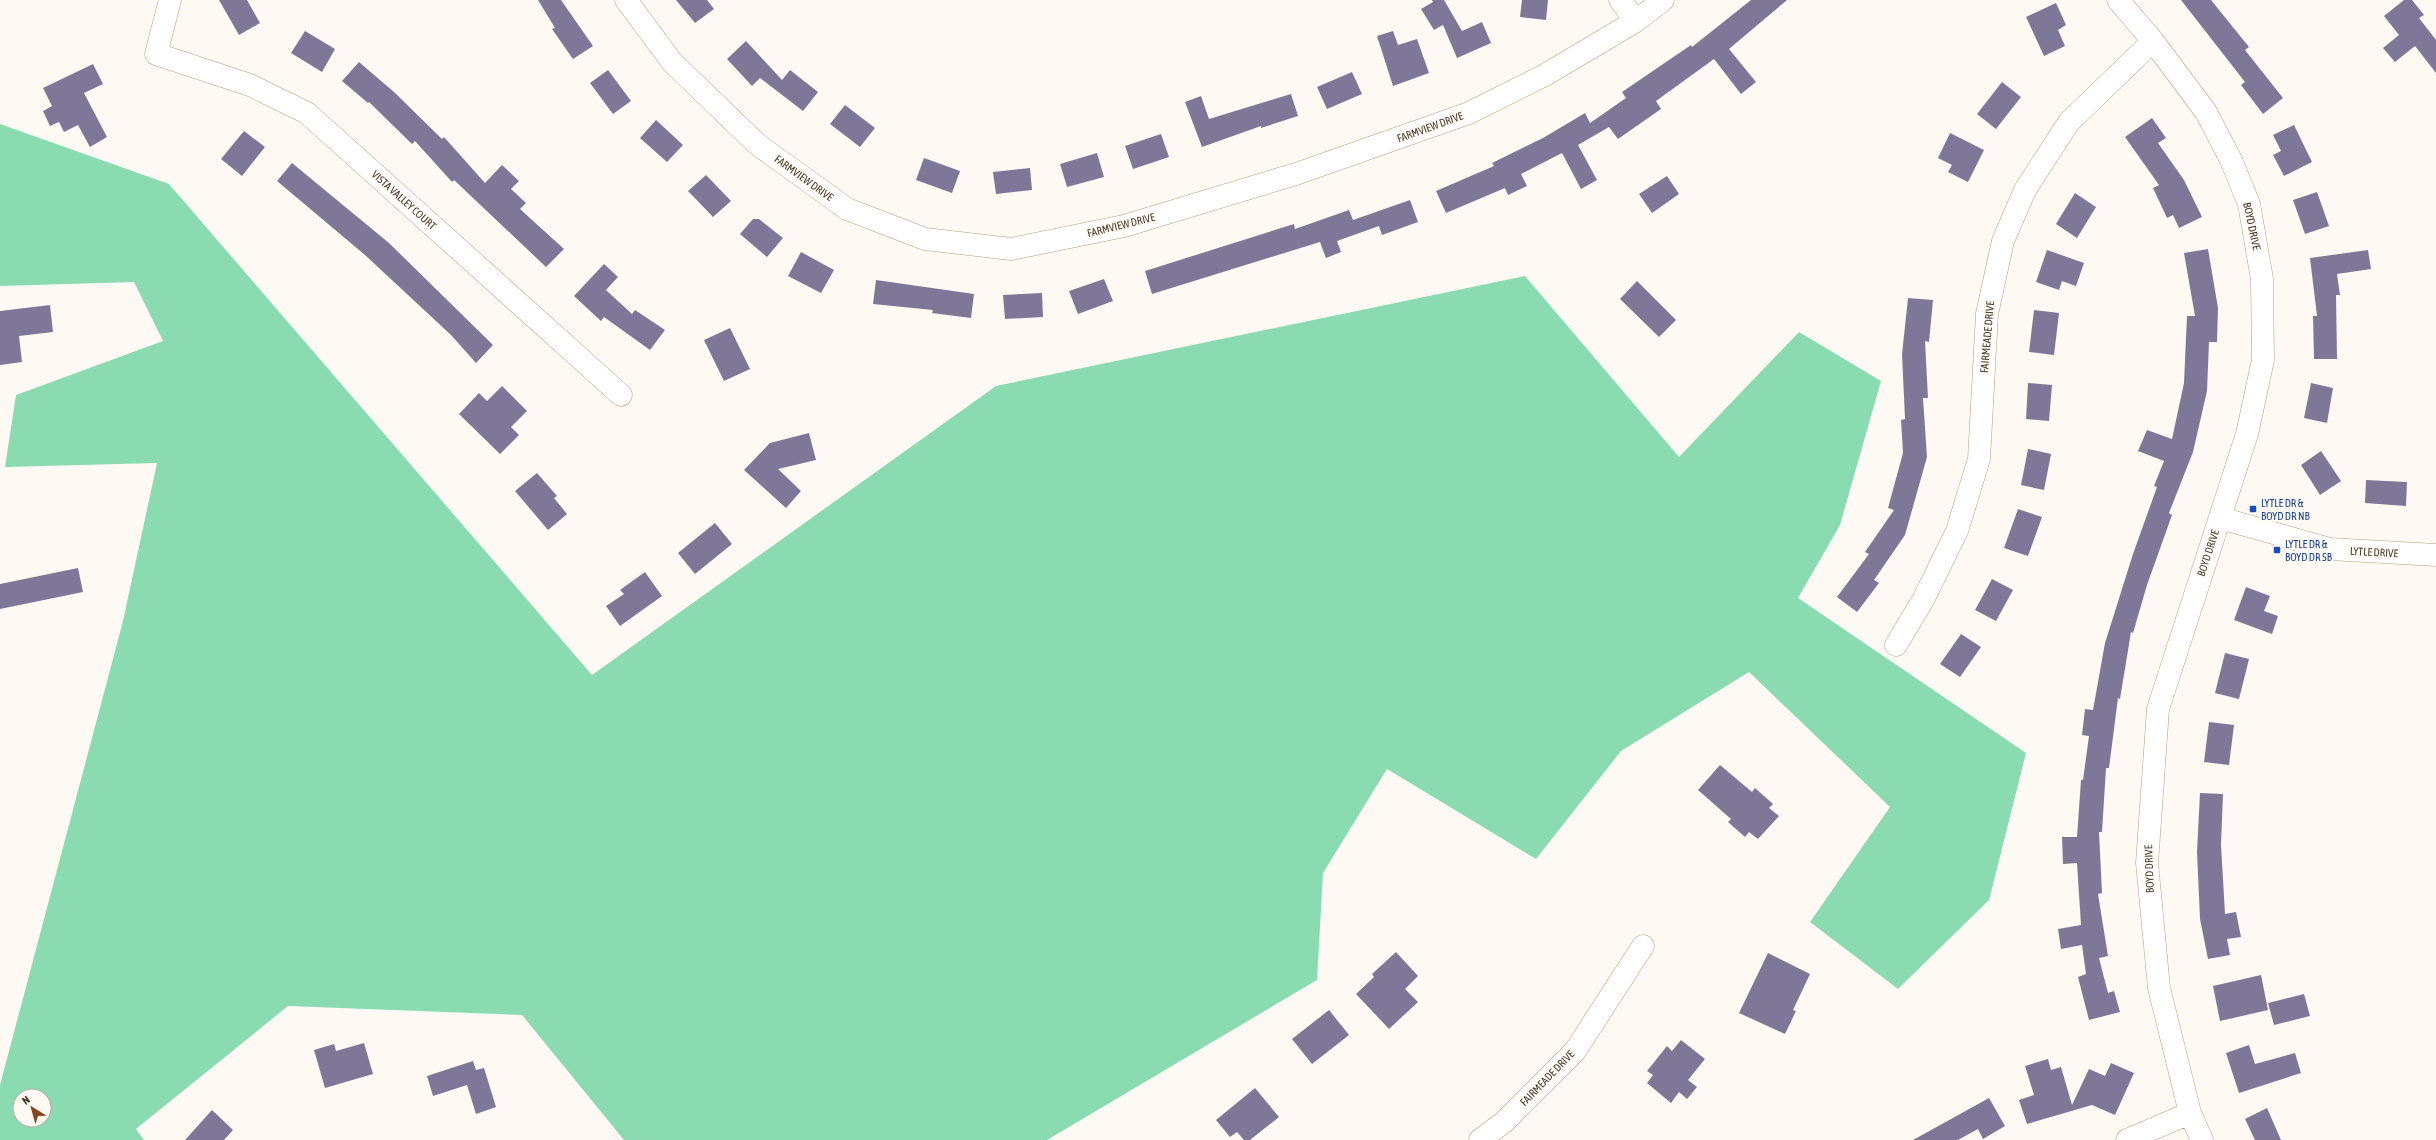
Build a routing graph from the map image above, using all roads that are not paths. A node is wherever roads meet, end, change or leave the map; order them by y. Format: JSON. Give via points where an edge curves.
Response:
{"nodes":[{"id":1,"x":170,"y":0,"type":"edge"},
{"id":2,"x":626,"y":0,"type":"edge"},
{"id":3,"x":1620,"y":0,"type":"edge"},
{"id":4,"x":1663,"y":0,"type":"edge"},
{"id":5,"x":2118,"y":0,"type":"edge"},
{"id":6,"x":1636,"y":21,"type":"junction"},
{"id":7,"x":2153,"y":41,"type":"junction"},
{"id":8,"x":621,"y":396,"type":"dead end"},
{"id":9,"x":2220,"y":518,"type":"junction"},
{"id":10,"x":2436,"y":555,"type":"edge"},
{"id":11,"x":1896,"y":645,"type":"dead end"},
{"id":12,"x":1643,"y":946,"type":"dead end"},
{"id":13,"x":2190,"y":1113,"type":"junction"},
{"id":14,"x":1480,"y":1140,"type":"edge"},
{"id":15,"x":2127,"y":1140,"type":"edge"},
{"id":16,"x":2202,"y":1140,"type":"edge"}],
"edges":[{"from":1,"to":8,"type":"street","name":"VISTA VALLEY COURT","via":[[156,54],[250,85],[307,112]]},
{"from":2,"to":6,"type":"street","name":"FARMVIEW DRIVE","via":[[672,62],[757,144],[846,209],[925,239],[1012,249],[1139,221],[1296,174],[1469,113],[1545,75]]},
{"from":3,"to":6,"type":"street"},
{"from":4,"to":6,"type":"street","name":"FARMVIEW DRIVE"},
{"from":5,"to":7,"type":"street","name":"BOYD DRIVE"},
{"from":7,"to":9,"type":"street","name":"BOYD DRIVE","via":[[2206,112],[2231,160],[2249,204],[2262,279],[2263,360],[2247,434]]},
{"from":7,"to":11,"type":"street","name":"FAIRMEADE DRIVE","via":[[2068,122],[2025,190],[2003,241],[1987,314],[1979,459],[1957,531],[1923,600]]},
{"from":9,"to":10,"type":"street","name":"LYTLE DRIVE","via":[[2330,549]]},
{"from":9,"to":13,"type":"street","name":"BOYD DRIVE","via":[[2158,709],[2147,863],[2159,988]]},
{"from":12,"to":14,"type":"street","name":"FAIRMEADE DRIVE","via":[[1575,1051],[1504,1122]]},
{"from":13,"to":15,"type":"street"},
{"from":13,"to":16,"type":"street","name":"BOYD DRIVE"}]}
